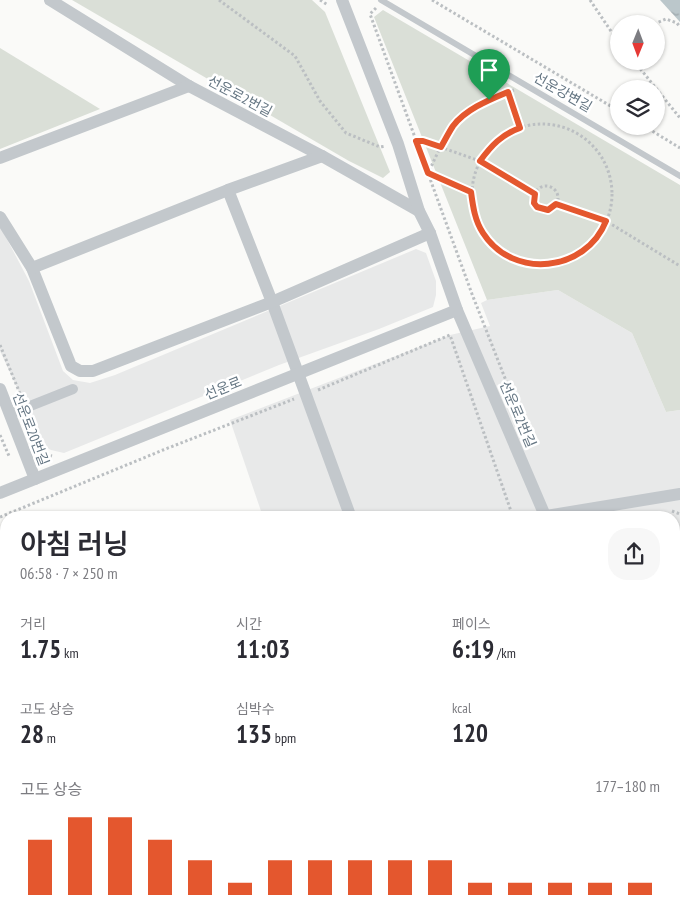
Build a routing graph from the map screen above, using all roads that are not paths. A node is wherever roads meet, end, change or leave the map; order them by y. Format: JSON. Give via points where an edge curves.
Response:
{"nodes":[{"id":1,"x":50,"y":0,"type":"edge"},
{"id":2,"x":342,"y":0,"type":"edge"},
{"id":3,"x":380,"y":3,"type":"edge"},
{"id":4,"x":189,"y":86,"type":"junction"},
{"id":5,"x":322,"y":156,"type":"junction"},
{"id":6,"x":0,"y":158,"type":"edge"},
{"id":7,"x":680,"y":176,"type":"edge"},
{"id":8,"x":228,"y":190,"type":"junction"},
{"id":9,"x":419,"y":211,"type":"junction"},
{"id":10,"x":0,"y":217,"type":"edge"},
{"id":11,"x":430,"y":234,"type":"junction"},
{"id":12,"x":32,"y":268,"type":"junction"},
{"id":13,"x":272,"y":302,"type":"junction"},
{"id":14,"x":457,"y":310,"type":"junction"},
{"id":15,"x":299,"y":374,"type":"junction"},
{"id":16,"x":0,"y":388,"type":"edge"},
{"id":17,"x":73,"y":389,"type":"dead end"},
{"id":18,"x":10,"y":414,"type":"junction"},
{"id":19,"x":35,"y":480,"type":"junction"},
{"id":20,"x":0,"y":494,"type":"edge"},
{"id":21,"x":680,"y":494,"type":"edge"},
{"id":22,"x":348,"y":511,"type":"edge"},
{"id":23,"x":541,"y":511,"type":"edge"},
{"id":24,"x":579,"y":511,"type":"edge"}],
"edges":[{"from":1,"to":4,"type":"street","name":"선운로2번길"},
{"from":2,"to":9,"type":"street","name":"선운로2번길","via":[[398,144]]},
{"from":3,"to":7,"type":"lane","name":"선운강변길"},
{"from":4,"to":5,"type":"street","name":"선운로2번길"},
{"from":4,"to":6,"type":"street"},
{"from":5,"to":8,"type":"street"},
{"from":5,"to":9,"type":"street","name":"선운로2번길"},
{"from":8,"to":12,"type":"street"},
{"from":8,"to":13,"type":"street"},
{"from":9,"to":11,"type":"street","name":"선운로2번길"},
{"from":10,"to":12,"type":"street"},
{"from":11,"to":13,"type":"street"},
{"from":11,"to":14,"type":"street","name":"선운로2번길"},
{"from":12,"to":13,"type":"street","via":[[71,366],[80,371],[93,371]]},
{"from":13,"to":15,"type":"street"},
{"from":14,"to":15,"type":"street","name":"선운로"},
{"from":14,"to":23,"type":"street","name":"선운로2번길"},
{"from":15,"to":19,"type":"street","name":"선운로"},
{"from":15,"to":22,"type":"street"},
{"from":16,"to":18,"type":"street","name":"선운로20번길"},
{"from":17,"to":18,"type":"street"},
{"from":18,"to":19,"type":"street","name":"선운로20번길"},
{"from":19,"to":20,"type":"street","name":"선운로"},
{"from":21,"to":24,"type":"street"}]}
